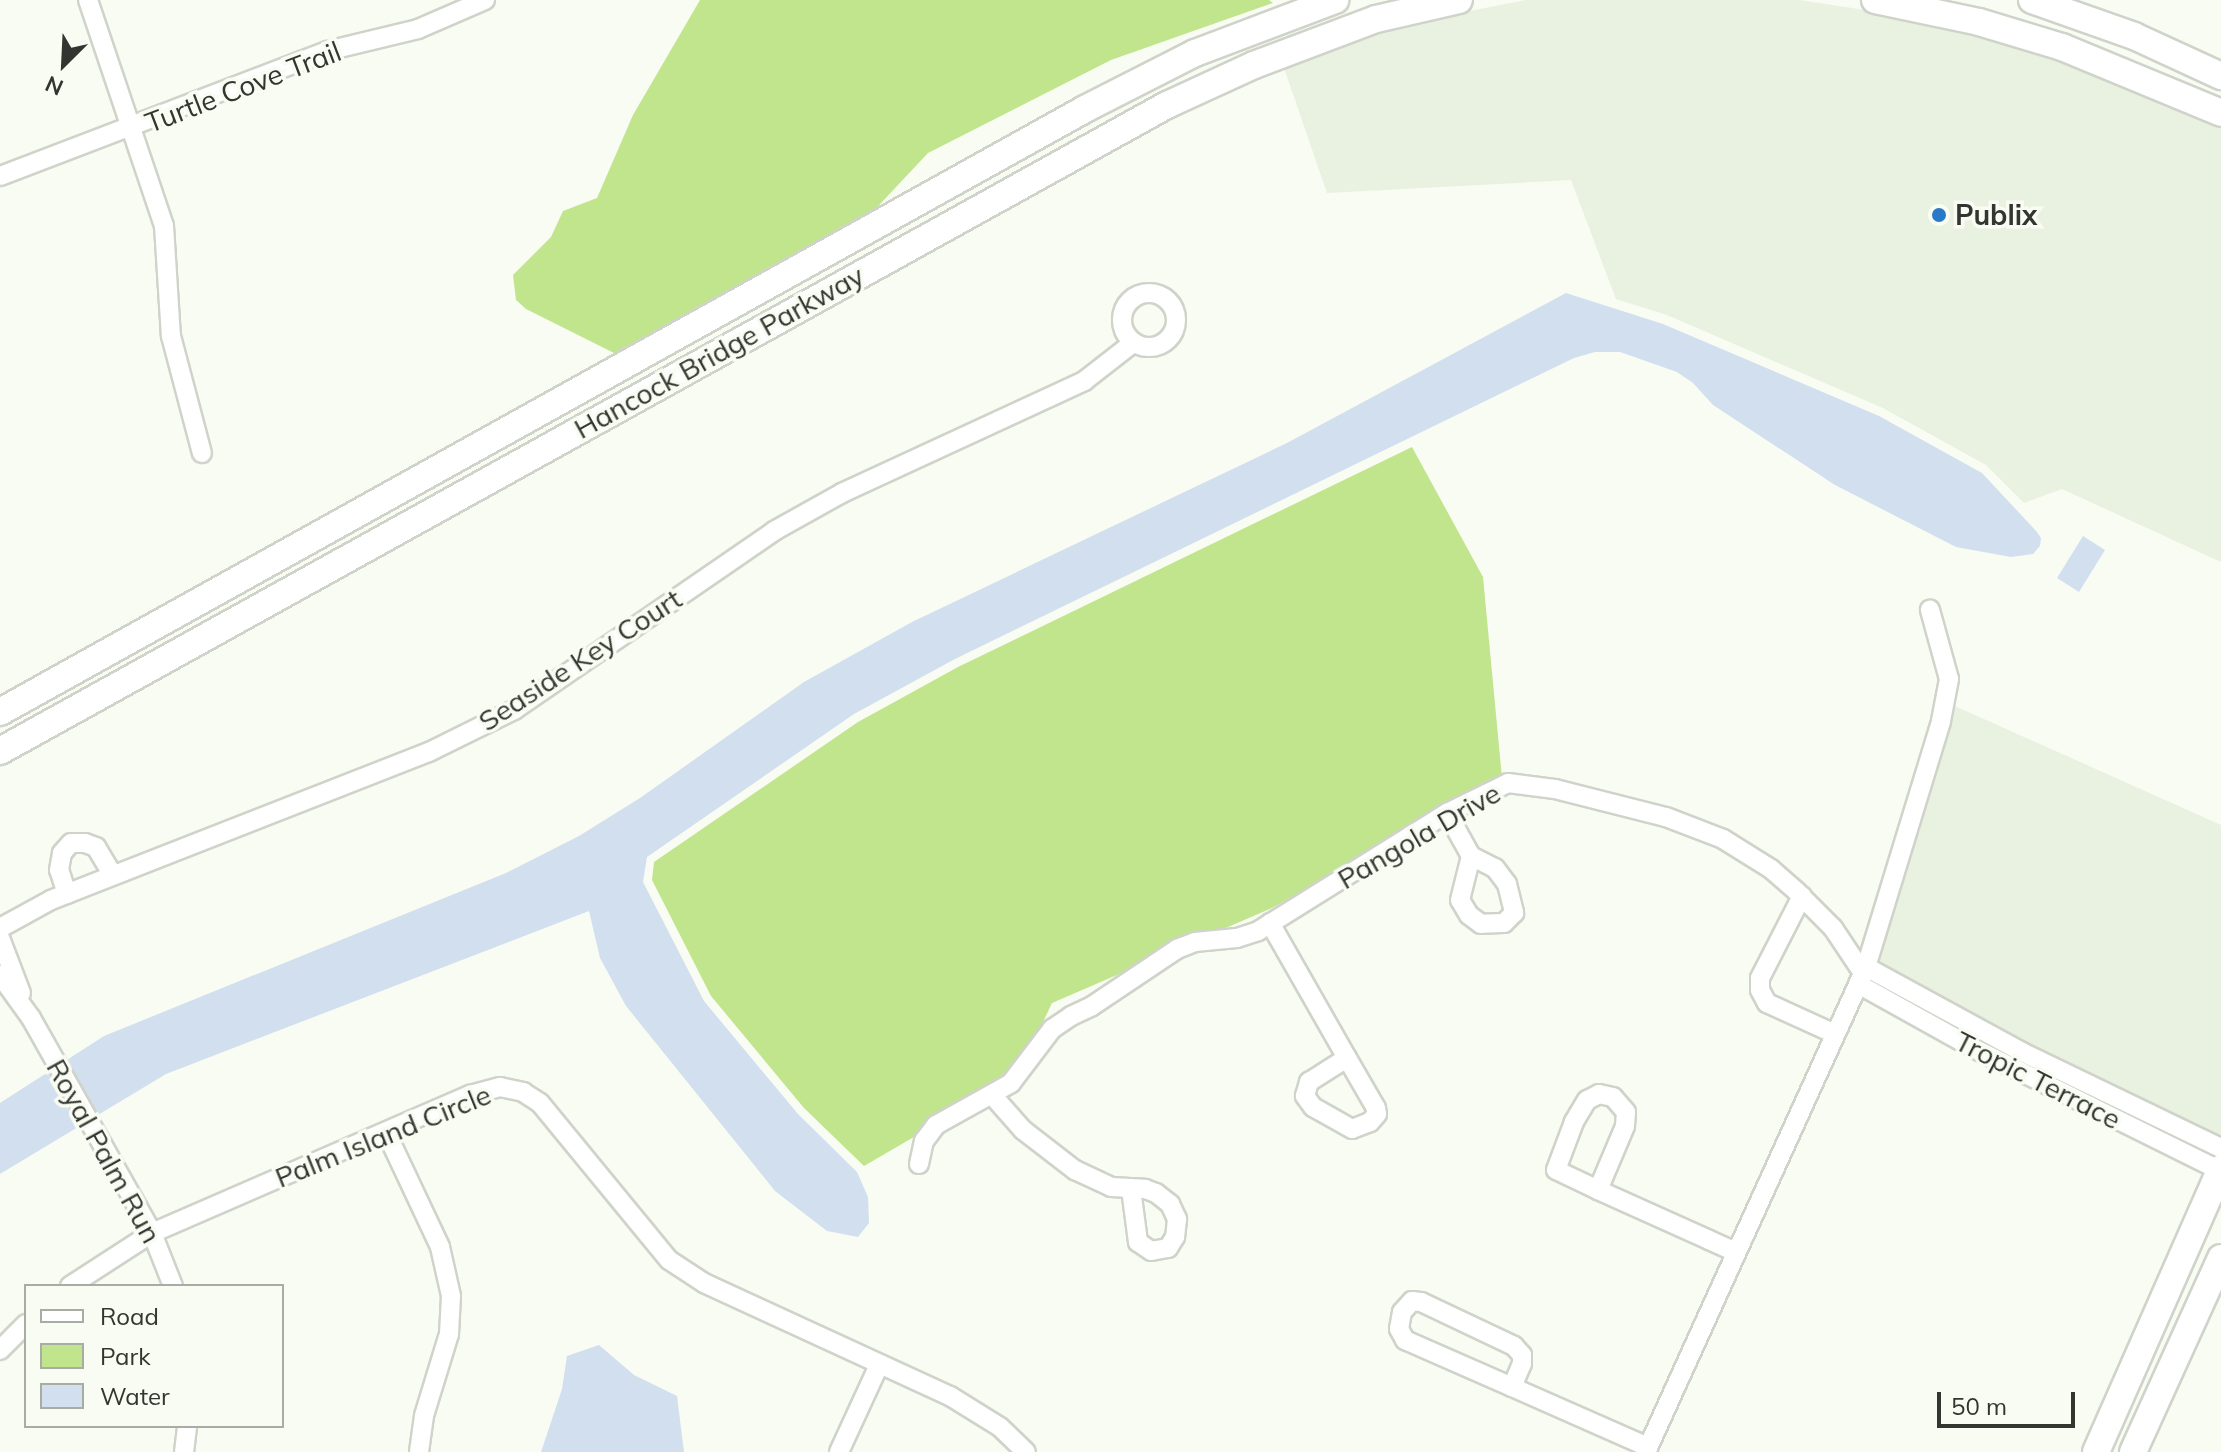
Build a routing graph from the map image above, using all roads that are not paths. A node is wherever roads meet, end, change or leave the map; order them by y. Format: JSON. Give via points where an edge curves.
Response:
{"nodes":[{"id":1,"x":88,"y":0,"type":"edge"},
{"id":2,"x":485,"y":0,"type":"edge"},
{"id":3,"x":1335,"y":0,"type":"edge"},
{"id":4,"x":1459,"y":0,"type":"edge"},
{"id":5,"x":1875,"y":0,"type":"edge"},
{"id":6,"x":2032,"y":0,"type":"edge"},
{"id":7,"x":2221,"y":76,"type":"edge"},
{"id":8,"x":2221,"y":113,"type":"edge"},
{"id":9,"x":129,"y":130,"type":"junction"},
{"id":10,"x":0,"y":176,"type":"edge"},
{"id":11,"x":1133,"y":343,"type":"dead end"},
{"id":12,"x":202,"y":453,"type":"dead end"},
{"id":13,"x":1930,"y":610,"type":"dead end"},
{"id":14,"x":0,"y":712,"type":"edge"},
{"id":15,"x":0,"y":751,"type":"edge"},
{"id":16,"x":1447,"y":813,"type":"junction"},
{"id":17,"x":1471,"y":856,"type":"dead end"},
{"id":18,"x":113,"y":875,"type":"junction"},
{"id":19,"x":67,"y":894,"type":"junction"},
{"id":20,"x":1802,"y":896,"type":"junction"},
{"id":21,"x":1270,"y":923,"type":"junction"},
{"id":22,"x":0,"y":928,"type":"edge"},
{"id":23,"x":0,"y":938,"type":"edge"},
{"id":24,"x":1863,"y":974,"type":"junction"},
{"id":25,"x":0,"y":975,"type":"edge"},
{"id":26,"x":31,"y":1018,"type":"junction"},
{"id":27,"x":1835,"y":1034,"type":"junction"},
{"id":28,"x":1347,"y":1058,"type":"dead end"},
{"id":29,"x":993,"y":1096,"type":"junction"},
{"id":30,"x":386,"y":1132,"type":"junction"},
{"id":31,"x":919,"y":1164,"type":"dead end"},
{"id":32,"x":2221,"y":1164,"type":"edge"},
{"id":33,"x":1131,"y":1189,"type":"dead end"},
{"id":34,"x":1598,"y":1190,"type":"junction"},
{"id":35,"x":152,"y":1233,"type":"junction"},
{"id":36,"x":1736,"y":1252,"type":"junction"},
{"id":37,"x":2221,"y":1258,"type":"edge"},
{"id":38,"x":73,"y":1284,"type":"edge"},
{"id":39,"x":172,"y":1284,"type":"edge"},
{"id":40,"x":24,"y":1326,"type":"edge"},
{"id":41,"x":0,"y":1350,"type":"edge"},
{"id":42,"x":879,"y":1365,"type":"junction"},
{"id":43,"x":1512,"y":1387,"type":"junction"},
{"id":44,"x":187,"y":1428,"type":"edge"},
{"id":45,"x":1647,"y":1450,"type":"edge"},
{"id":46,"x":184,"y":1452,"type":"edge"},
{"id":47,"x":419,"y":1452,"type":"edge"},
{"id":48,"x":839,"y":1452,"type":"edge"},
{"id":49,"x":1026,"y":1452,"type":"edge"},
{"id":50,"x":2096,"y":1452,"type":"edge"},
{"id":51,"x":2133,"y":1452,"type":"edge"}],
"edges":[{"from":1,"to":9,"type":"street"},
{"from":2,"to":9,"type":"street","name":"Turtle Cove Trail","via":[[418,29],[327,51]]},
{"from":3,"to":14,"type":"main road","name":"Hancock Bridge Parkway","via":[[1195,53],[1085,109]]},
{"from":4,"to":15,"type":"main road","name":"Hancock Bridge Parkway","via":[[1376,19],[1167,105]]},
{"from":5,"to":8,"type":"main road","via":[[1979,22],[2062,47]]},
{"from":6,"to":7,"type":"main road","via":[[2134,36]]},
{"from":9,"to":10,"type":"street","name":"Turtle Cove Trail"},
{"from":9,"to":12,"type":"street","via":[[164,226],[171,336]]},
{"from":11,"to":18,"type":"street","name":"Seaside Key Court","via":[[1084,381],[842,493],[774,531],[514,710],[429,752]]},
{"from":13,"to":24,"type":"street","via":[[1949,679],[1941,721]]},
{"from":16,"to":17,"type":"street"},
{"from":16,"to":20,"type":"street","name":"Pangola Drive","via":[[1508,783],[1555,789],[1666,817],[1723,839]]},
{"from":16,"to":21,"type":"street","name":"Pangola Drive"},
{"from":18,"to":19,"type":"street","name":"Seaside Key Court"},
{"from":18,"to":19,"type":"street","via":[[96,847],[71,843],[62,853],[59,870]]},
{"from":19,"to":22,"type":"street","name":"Seaside Key Court"},
{"from":20,"to":24,"type":"street","name":"Pangola Drive","via":[[1833,928]]},
{"from":20,"to":27,"type":"street","via":[[1760,978],[1760,990],[1767,1003]]},
{"from":21,"to":28,"type":"street"},
{"from":21,"to":29,"type":"street","name":"Pangola Drive","via":[[1237,938],[1177,949],[1052,1029],[1011,1083]]},
{"from":23,"to":26,"type":"street","name":"Royal Palm Run"},
{"from":24,"to":27,"type":"street"},
{"from":24,"to":32,"type":"street","name":"Tropic Terrace","via":[[1971,1047]]},
{"from":25,"to":26,"type":"street","name":"Royal Palm Run"},
{"from":26,"to":35,"type":"street","name":"Royal Palm Run"},
{"from":27,"to":36,"type":"street"},
{"from":29,"to":31,"type":"street","name":"Pangola Drive","via":[[936,1125],[924,1141]]},
{"from":29,"to":33,"type":"street","via":[[1023,1130],[1075,1170],[1111,1187]]},
{"from":30,"to":35,"type":"street","name":"Palm Island Circle"},
{"from":30,"to":42,"type":"street","name":"Palm Island Circle","via":[[470,1095],[500,1087],[523,1092],[540,1103],[669,1260],[704,1283]]},
{"from":30,"to":47,"type":"street","via":[[440,1247],[451,1296],[449,1334],[424,1416]]},
{"from":32,"to":50,"type":"main road"},
{"from":34,"to":34,"type":"street","via":[[1556,1170],[1574,1122],[1587,1100],[1599,1094],[1613,1097],[1626,1112]]},
{"from":34,"to":36,"type":"street"},
{"from":35,"to":38,"type":"street","name":"Palm Island Circle"},
{"from":35,"to":39,"type":"street","name":"Royal Palm Run"},
{"from":36,"to":45,"type":"street"},
{"from":37,"to":51,"type":"main road"},
{"from":40,"to":41,"type":"street"},
{"from":42,"to":48,"type":"street"},
{"from":42,"to":49,"type":"street","name":"Palm Island Circle","via":[[967,1405]]},
{"from":43,"to":43,"type":"street","via":[[1405,1340],[1399,1329],[1402,1312],[1412,1301],[1421,1302],[1514,1346],[1522,1364]]},
{"from":43,"to":45,"type":"street"},
{"from":44,"to":46,"type":"street"}]}
